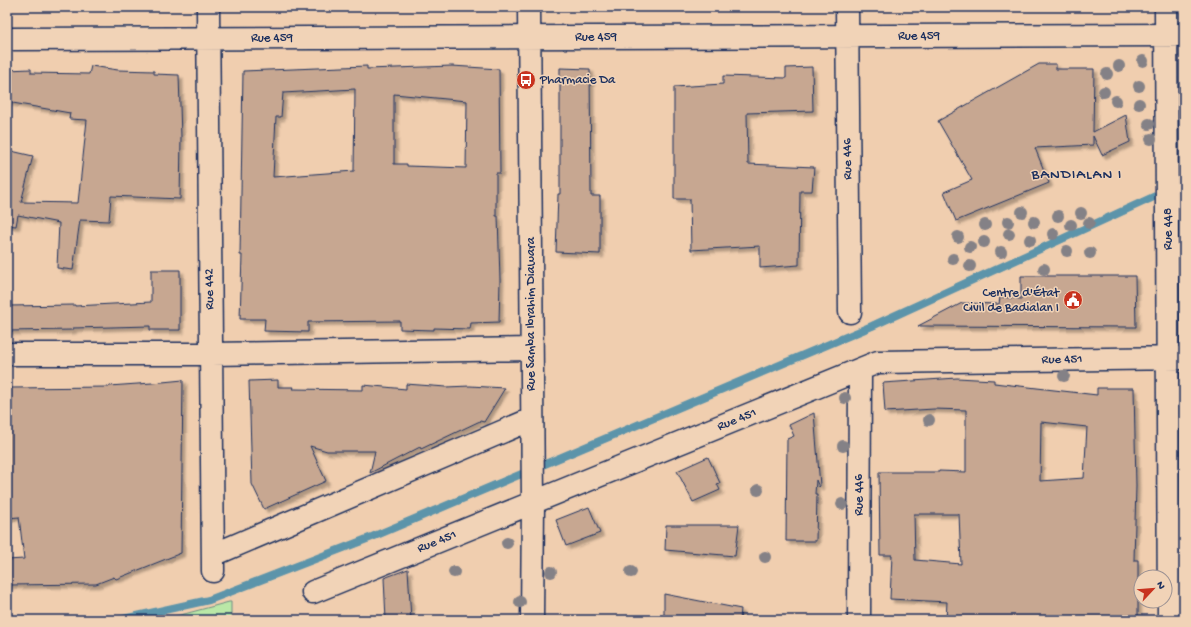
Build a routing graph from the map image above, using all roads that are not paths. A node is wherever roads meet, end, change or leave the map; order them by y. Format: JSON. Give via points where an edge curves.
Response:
{"nodes":[{"id":1,"x":208,"y":7,"type":"edge"},
{"id":2,"x":528,"y":7,"type":"edge"},
{"id":3,"x":847,"y":7,"type":"edge"},
{"id":4,"x":1166,"y":7,"type":"edge"},
{"id":5,"x":1175,"y":35,"type":"edge"},
{"id":6,"x":847,"y":36,"type":"junction"},
{"id":7,"x":529,"y":37,"type":"junction"},
{"id":8,"x":208,"y":38,"type":"junction"},
{"id":9,"x":7,"y":39,"type":"edge"},
{"id":10,"x":850,"y":312,"type":"dead end"},
{"id":11,"x":531,"y":349,"type":"junction"},
{"id":12,"x":7,"y":354,"type":"edge"},
{"id":13,"x":211,"y":354,"type":"junction"},
{"id":14,"x":1176,"y":358,"type":"edge"},
{"id":15,"x":860,"y":370,"type":"junction"},
{"id":16,"x":532,"y":419,"type":"junction"},
{"id":17,"x":533,"y":503,"type":"junction"},
{"id":18,"x":313,"y":592,"type":"dead end"},
{"id":19,"x":532,"y":620,"type":"edge"},
{"id":20,"x":859,"y":620,"type":"edge"},
{"id":21,"x":1169,"y":620,"type":"edge"}],
"edges":[{"from":1,"to":8,"type":"street","name":"Rue 442"},
{"from":2,"to":7,"type":"street","name":"Rue Samba Ibrahim Diawara"},
{"from":3,"to":6,"type":"street","name":"Rue 446"},
{"from":4,"to":5,"type":"street","name":"Rue 448"},
{"from":5,"to":6,"type":"street","name":"Rue 459"},
{"from":5,"to":14,"type":"street","name":"Rue 448","via":[[1166,174]]},
{"from":6,"to":7,"type":"street","name":"Rue 459"},
{"from":6,"to":10,"type":"street","name":"Rue 446"},
{"from":7,"to":8,"type":"street","name":"Rue 459"},
{"from":7,"to":11,"type":"street","name":"Rue Samba Ibrahim Diawara"},
{"from":8,"to":9,"type":"street","name":"Rue 459"},
{"from":8,"to":13,"type":"street","name":"Rue 442"},
{"from":11,"to":13,"type":"street"},
{"from":11,"to":16,"type":"street","name":"Rue Samba Ibrahim Diawara"},
{"from":12,"to":13,"type":"street"},
{"from":13,"to":16,"type":"street","name":"Rue 442","via":[[213,563]]},
{"from":14,"to":15,"type":"street","name":"Rue 451","via":[[878,362]]},
{"from":14,"to":21,"type":"street","name":"Rue 448"},
{"from":15,"to":17,"type":"street","name":"Rue 451"},
{"from":15,"to":20,"type":"street","name":"Rue 446"},
{"from":16,"to":17,"type":"street","name":"Rue Samba Ibrahim Diawara"},
{"from":17,"to":18,"type":"street","name":"Rue 451"},
{"from":17,"to":19,"type":"street","name":"Rue Samba Ibrahim Diawara"}]}
